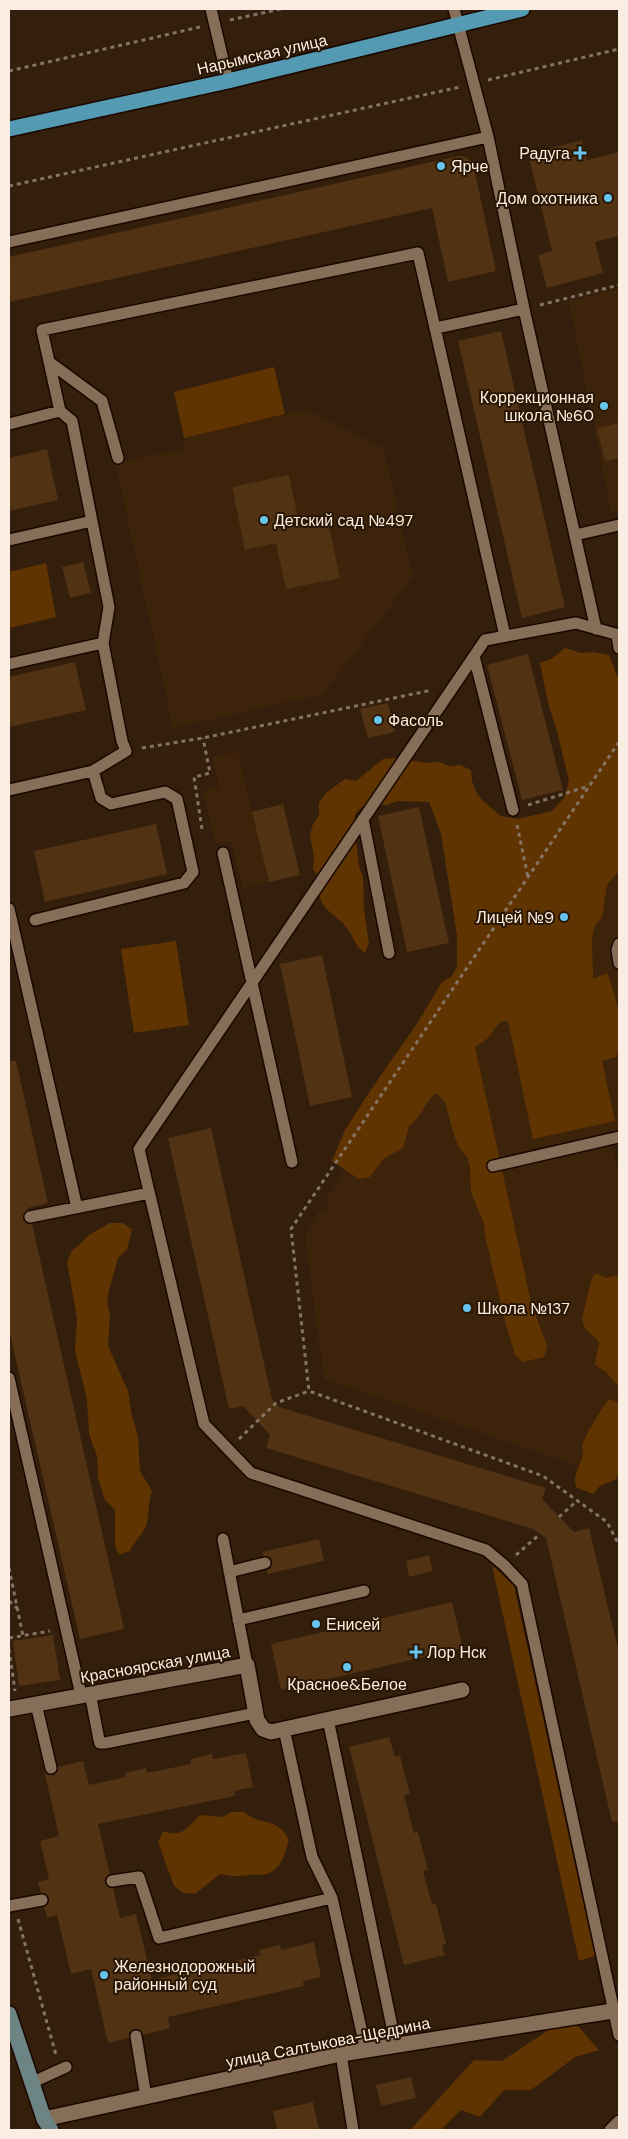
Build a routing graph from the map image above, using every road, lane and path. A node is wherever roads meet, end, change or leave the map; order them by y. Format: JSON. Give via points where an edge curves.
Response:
{"nodes":[{"id":1,"x":211,"y":9,"type":"edge"},
{"id":2,"x":281,"y":9,"type":"edge"},
{"id":3,"x":454,"y":9,"type":"edge"},
{"id":4,"x":522,"y":9,"type":"edge"},
{"id":5,"x":214,"y":24,"type":"junction"},
{"id":6,"x":458,"y":25,"type":"junction"},
{"id":7,"x":619,"y":49,"type":"edge"},
{"id":8,"x":9,"y":72,"type":"edge"},
{"id":9,"x":228,"y":81,"type":"junction"},
{"id":10,"x":475,"y":83,"type":"junction"},
{"id":11,"x":9,"y":128,"type":"edge"},
{"id":12,"x":488,"y":137,"type":"junction"},
{"id":13,"x":9,"y":186,"type":"edge"},
{"id":14,"x":9,"y":242,"type":"edge"},
{"id":15,"x":619,"y":285,"type":"edge"},
{"id":16,"x":524,"y":309,"type":"junction"},
{"id":17,"x":436,"y":328,"type":"junction"},
{"id":18,"x":50,"y":362,"type":"junction"},
{"id":19,"x":60,"y":411,"type":"junction"},
{"id":20,"x":9,"y":424,"type":"edge"},
{"id":21,"x":118,"y":458,"type":"dead end"},
{"id":22,"x":92,"y":521,"type":"junction"},
{"id":23,"x":619,"y":525,"type":"edge"},
{"id":24,"x":575,"y":534,"type":"junction"},
{"id":25,"x":9,"y":540,"type":"edge"},
{"id":26,"x":596,"y":629,"type":"junction"},
{"id":27,"x":618,"y":635,"type":"edge"},
{"id":28,"x":506,"y":636,"type":"junction"},
{"id":29,"x":103,"y":643,"type":"junction"},
{"id":30,"x":619,"y":648,"type":"edge"},
{"id":31,"x":474,"y":656,"type":"junction"},
{"id":32,"x":9,"y":664,"type":"edge"},
{"id":33,"x":454,"y":685,"type":"junction"},
{"id":34,"x":203,"y":738,"type":"junction"},
{"id":35,"x":619,"y":742,"type":"edge"},
{"id":36,"x":126,"y":750,"type":"junction"},
{"id":37,"x":92,"y":771,"type":"junction"},
{"id":38,"x":589,"y":786,"type":"junction"},
{"id":39,"x":9,"y":790,"type":"edge"},
{"id":40,"x":513,"y":810,"type":"junction"},
{"id":41,"x":363,"y":819,"type":"junction"},
{"id":42,"x":203,"y":835,"type":"dead end"},
{"id":43,"x":223,"y":853,"type":"dead end"},
{"id":44,"x":528,"y":877,"type":"junction"},
{"id":45,"x":9,"y":909,"type":"edge"},
{"id":46,"x":35,"y":920,"type":"dead end"},
{"id":47,"x":619,"y":944,"type":"edge"},
{"id":48,"x":389,"y":953,"type":"dead end"},
{"id":49,"x":619,"y":963,"type":"edge"},
{"id":50,"x":252,"y":983,"type":"junction"},
{"id":51,"x":619,"y":1137,"type":"edge"},
{"id":52,"x":292,"y":1162,"type":"dead end"},
{"id":53,"x":493,"y":1166,"type":"dead end"},
{"id":54,"x":149,"y":1193,"type":"junction"},
{"id":55,"x":77,"y":1208,"type":"junction"},
{"id":56,"x":30,"y":1216,"type":"dead end"},
{"id":57,"x":9,"y":1378,"type":"edge"},
{"id":58,"x":309,"y":1391,"type":"junction"},
{"id":59,"x":228,"y":1450,"type":"junction"},
{"id":60,"x":578,"y":1501,"type":"junction"},
{"id":61,"x":559,"y":1517,"type":"dead end"},
{"id":62,"x":540,"y":1534,"type":"dead end"},
{"id":63,"x":223,"y":1539,"type":"dead end"},
{"id":64,"x":619,"y":1546,"type":"edge"},
{"id":65,"x":265,"y":1563,"type":"dead end"},
{"id":66,"x":504,"y":1565,"type":"junction"},
{"id":67,"x":9,"y":1568,"type":"edge"},
{"id":68,"x":229,"y":1572,"type":"junction"},
{"id":69,"x":364,"y":1591,"type":"dead end"},
{"id":70,"x":9,"y":1601,"type":"edge"},
{"id":71,"x":17,"y":1608,"type":"junction"},
{"id":72,"x":238,"y":1620,"type":"junction"},
{"id":73,"x":66,"y":1627,"type":"junction"},
{"id":74,"x":23,"y":1636,"type":"junction"},
{"id":75,"x":9,"y":1638,"type":"edge"},
{"id":76,"x":9,"y":1649,"type":"edge"},
{"id":77,"x":10,"y":1661,"type":"edge"},
{"id":78,"x":246,"y":1665,"type":"junction"},
{"id":79,"x":462,"y":1690,"type":"dead end"},
{"id":80,"x":86,"y":1694,"type":"junction"},
{"id":81,"x":36,"y":1704,"type":"junction"},
{"id":82,"x":13,"y":1708,"type":"edge"},
{"id":83,"x":256,"y":1713,"type":"junction"},
{"id":84,"x":328,"y":1719,"type":"junction"},
{"id":85,"x":284,"y":1729,"type":"junction"},
{"id":86,"x":51,"y":1768,"type":"dead end"},
{"id":87,"x":112,"y":1881,"type":"dead end"},
{"id":88,"x":332,"y":1898,"type":"junction"},
{"id":89,"x":42,"y":1900,"type":"dead end"},
{"id":90,"x":11,"y":1906,"type":"edge"},
{"id":91,"x":617,"y":2011,"type":"edge"},
{"id":92,"x":9,"y":2014,"type":"edge"},
{"id":93,"x":619,"y":2035,"type":"edge"},
{"id":94,"x":136,"y":2036,"type":"dead end"},
{"id":95,"x":396,"y":2046,"type":"junction"},
{"id":96,"x":366,"y":2051,"type":"junction"},
{"id":97,"x":341,"y":2054,"type":"junction"},
{"id":98,"x":63,"y":2069,"type":"joint"},
{"id":99,"x":33,"y":2082,"type":"junction"},
{"id":100,"x":146,"y":2097,"type":"junction"},
{"id":101,"x":619,"y":2122,"type":"edge"},
{"id":102,"x":48,"y":2125,"type":"edge"},
{"id":103,"x":353,"y":2130,"type":"edge"},
{"id":104,"x":610,"y":2130,"type":"edge"}],
"edges":[{"from":1,"to":5,"type":"lane"},
{"from":2,"to":5,"type":"path"},
{"from":3,"to":6,"type":"lane"},
{"from":4,"to":6,"type":"main road","name":"Нарымская улица"},
{"from":5,"to":8,"type":"path"},
{"from":5,"to":9,"type":"lane"},
{"from":6,"to":9,"type":"main road","name":"Нарымская улица"},
{"from":6,"to":10,"type":"lane"},
{"from":7,"to":10,"type":"path"},
{"from":9,"to":11,"type":"main road","name":"Нарымская улица"},
{"from":10,"to":12,"type":"lane"},
{"from":10,"to":13,"type":"path"},
{"from":12,"to":14,"type":"lane"},
{"from":12,"to":16,"type":"lane"},
{"from":15,"to":16,"type":"path"},
{"from":16,"to":17,"type":"lane"},
{"from":16,"to":24,"type":"lane"},
{"from":17,"to":18,"type":"lane","via":[[418,253],[42,330]]},
{"from":17,"to":28,"type":"lane"},
{"from":18,"to":19,"type":"lane"},
{"from":18,"to":21,"type":"lane","via":[[102,401]]},
{"from":19,"to":20,"type":"lane"},
{"from":19,"to":22,"type":"lane","via":[[72,421]]},
{"from":22,"to":25,"type":"lane"},
{"from":22,"to":29,"type":"lane","via":[[109,607]]},
{"from":23,"to":24,"type":"lane"},
{"from":24,"to":26,"type":"lane"},
{"from":26,"to":27,"type":"lane"},
{"from":26,"to":28,"type":"lane","via":[[576,623]]},
{"from":27,"to":30,"type":"lane"},
{"from":28,"to":31,"type":"lane","via":[[485,640]]},
{"from":29,"to":32,"type":"lane"},
{"from":29,"to":36,"type":"lane"},
{"from":31,"to":33,"type":"lane"},
{"from":31,"to":40,"type":"lane"},
{"from":33,"to":34,"type":"path"},
{"from":33,"to":41,"type":"lane"},
{"from":34,"to":36,"type":"path"},
{"from":34,"to":42,"type":"path","via":[[210,773],[194,777]]},
{"from":35,"to":38,"type":"path"},
{"from":36,"to":37,"type":"lane"},
{"from":37,"to":39,"type":"lane"},
{"from":37,"to":46,"type":"lane","via":[[101,798],[111,804],[165,792],[177,798],[193,872],[184,883]]},
{"from":38,"to":40,"type":"path"},
{"from":38,"to":44,"type":"path"},
{"from":40,"to":44,"type":"path"},
{"from":41,"to":48,"type":"lane"},
{"from":41,"to":50,"type":"lane"},
{"from":43,"to":50,"type":"lane"},
{"from":44,"to":58,"type":"path","via":[[291,1229]]},
{"from":45,"to":55,"type":"lane"},
{"from":47,"to":49,"type":"lane"},
{"from":50,"to":52,"type":"lane"},
{"from":50,"to":54,"type":"lane","via":[[139,1149]]},
{"from":51,"to":53,"type":"lane"},
{"from":54,"to":55,"type":"lane"},
{"from":54,"to":59,"type":"lane","via":[[204,1424]]},
{"from":55,"to":56,"type":"lane"},
{"from":57,"to":73,"type":"lane"},
{"from":58,"to":59,"type":"path","via":[[276,1403]]},
{"from":58,"to":60,"type":"path","via":[[543,1476]]},
{"from":59,"to":66,"type":"lane","via":[[251,1474],[486,1550]]},
{"from":60,"to":61,"type":"path"},
{"from":60,"to":64,"type":"path","via":[[607,1522]]},
{"from":62,"to":66,"type":"path"},
{"from":63,"to":68,"type":"lane"},
{"from":65,"to":68,"type":"lane"},
{"from":66,"to":91,"type":"lane","via":[[522,1584]]},
{"from":67,"to":71,"type":"path"},
{"from":68,"to":72,"type":"lane"},
{"from":69,"to":72,"type":"lane"},
{"from":70,"to":71,"type":"path"},
{"from":71,"to":74,"type":"path"},
{"from":72,"to":78,"type":"lane"},
{"from":73,"to":74,"type":"path"},
{"from":73,"to":80,"type":"lane"},
{"from":74,"to":75,"type":"path"},
{"from":76,"to":77,"type":"path"},
{"from":77,"to":82,"type":"path"},
{"from":78,"to":80,"type":"street","name":"Красноярская улица"},
{"from":78,"to":83,"type":"street","name":"Красноярская улица"},
{"from":79,"to":84,"type":"street","name":"Красноярская улица"},
{"from":80,"to":81,"type":"street","name":"Красноярская улица"},
{"from":80,"to":83,"type":"lane","via":[[99,1740],[105,1743]]},
{"from":81,"to":82,"type":"street","name":"Красноярская улица"},
{"from":81,"to":86,"type":"lane"},
{"from":83,"to":85,"type":"street","name":"Красноярская улица","via":[[263,1729],[272,1732]]},
{"from":84,"to":85,"type":"street","name":"Красноярская улица"},
{"from":84,"to":95,"type":"lane"},
{"from":85,"to":88,"type":"lane","via":[[312,1857]]},
{"from":87,"to":88,"type":"lane","via":[[139,1877],[159,1938]]},
{"from":88,"to":96,"type":"lane"},
{"from":89,"to":90,"type":"lane"},
{"from":90,"to":98,"type":"path"},
{"from":91,"to":93,"type":"lane"},
{"from":91,"to":95,"type":"street","name":"улица Салтыкова-Щедрина"},
{"from":92,"to":99,"type":"street"},
{"from":94,"to":100,"type":"lane"},
{"from":95,"to":96,"type":"street","name":"улица Салтыкова-Щедрина"},
{"from":96,"to":97,"type":"street","name":"улица Салтыкова-Щедрина"},
{"from":97,"to":100,"type":"street","name":"улица Салтыкова-Щедрина","via":[[200,2090]]},
{"from":97,"to":103,"type":"lane"},
{"from":98,"to":99,"type":"lane"},
{"from":99,"to":102,"type":"street"},
{"from":100,"to":102,"type":"street","name":"улица Салтыкова-Щедрина"},
{"from":101,"to":104,"type":"lane"}]}
